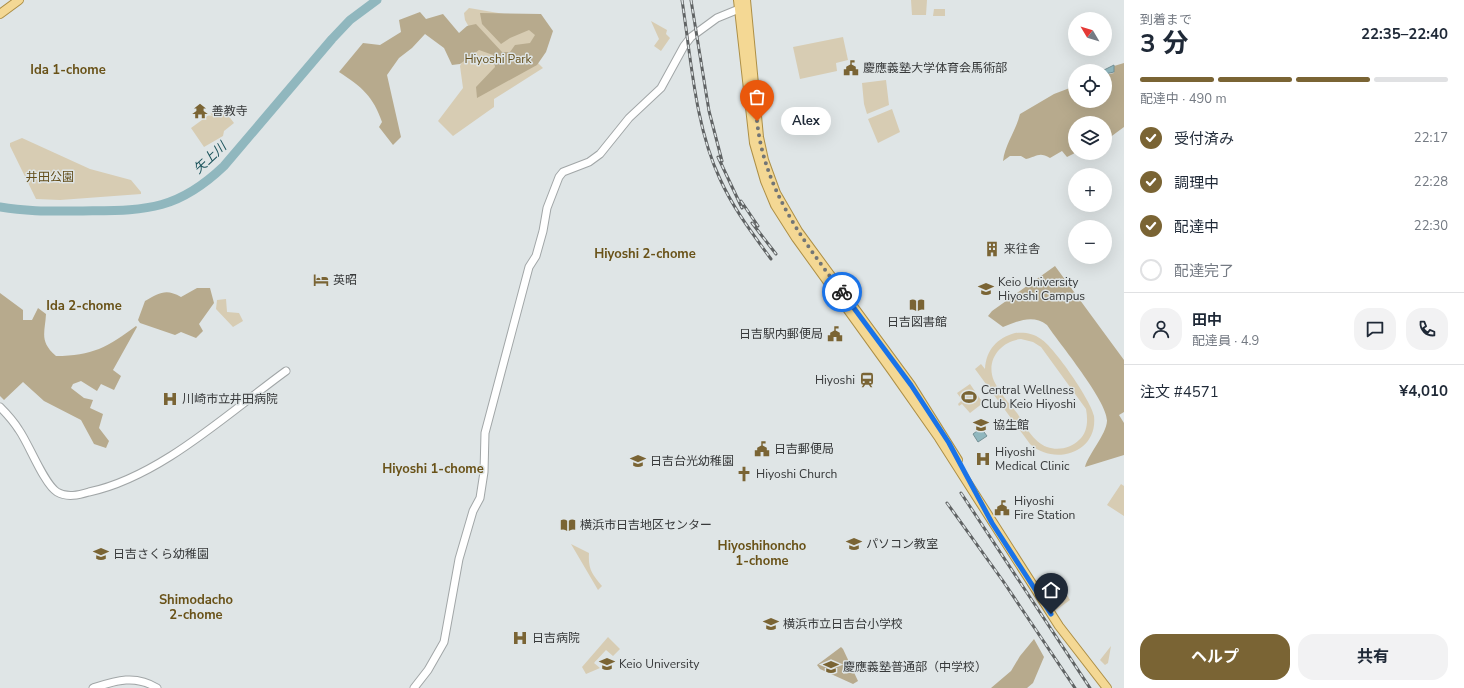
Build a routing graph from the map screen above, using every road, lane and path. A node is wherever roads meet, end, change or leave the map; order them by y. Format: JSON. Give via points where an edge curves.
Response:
{"nodes":[{"id":1,"x":14,"y":0,"type":"edge"},
{"id":2,"x":19,"y":0,"type":"edge"},
{"id":3,"x":746,"y":0,"type":"edge"},
{"id":4,"x":739,"y":4,"type":"edge"},
{"id":5,"x":0,"y":10,"type":"edge"},
{"id":6,"x":0,"y":14,"type":"edge"},
{"id":7,"x":286,"y":371,"type":"dead end"},
{"id":8,"x":0,"y":407,"type":"edge"},
{"id":9,"x":980,"y":503,"type":"junction"},
{"id":10,"x":93,"y":688,"type":"edge"},
{"id":11,"x":157,"y":688,"type":"edge"},
{"id":12,"x":414,"y":688,"type":"edge"},
{"id":13,"x":1107,"y":688,"type":"edge"}],
"edges":[{"from":1,"to":5,"type":"main road"},
{"from":2,"to":6,"type":"main road"},
{"from":3,"to":9,"type":"main road","via":[[759,137],[776,193],[798,231],[911,385],[949,443]]},
{"from":4,"to":9,"type":"main road","via":[[754,143],[775,205],[892,371]]},
{"from":4,"to":12,"type":"street","via":[[691,37],[661,88],[629,118],[600,154],[589,162],[563,172],[559,177],[547,208],[536,256],[529,267],[485,433],[480,498],[473,511],[459,559],[444,642]]},
{"from":7,"to":8,"type":"street","via":[[218,423],[139,474],[110,487],[79,495],[62,494],[50,486],[19,429]]},
{"from":9,"to":13,"type":"main road","via":[[1059,626]]},
{"from":10,"to":11,"type":"street","via":[[127,679],[144,681]]}]}
